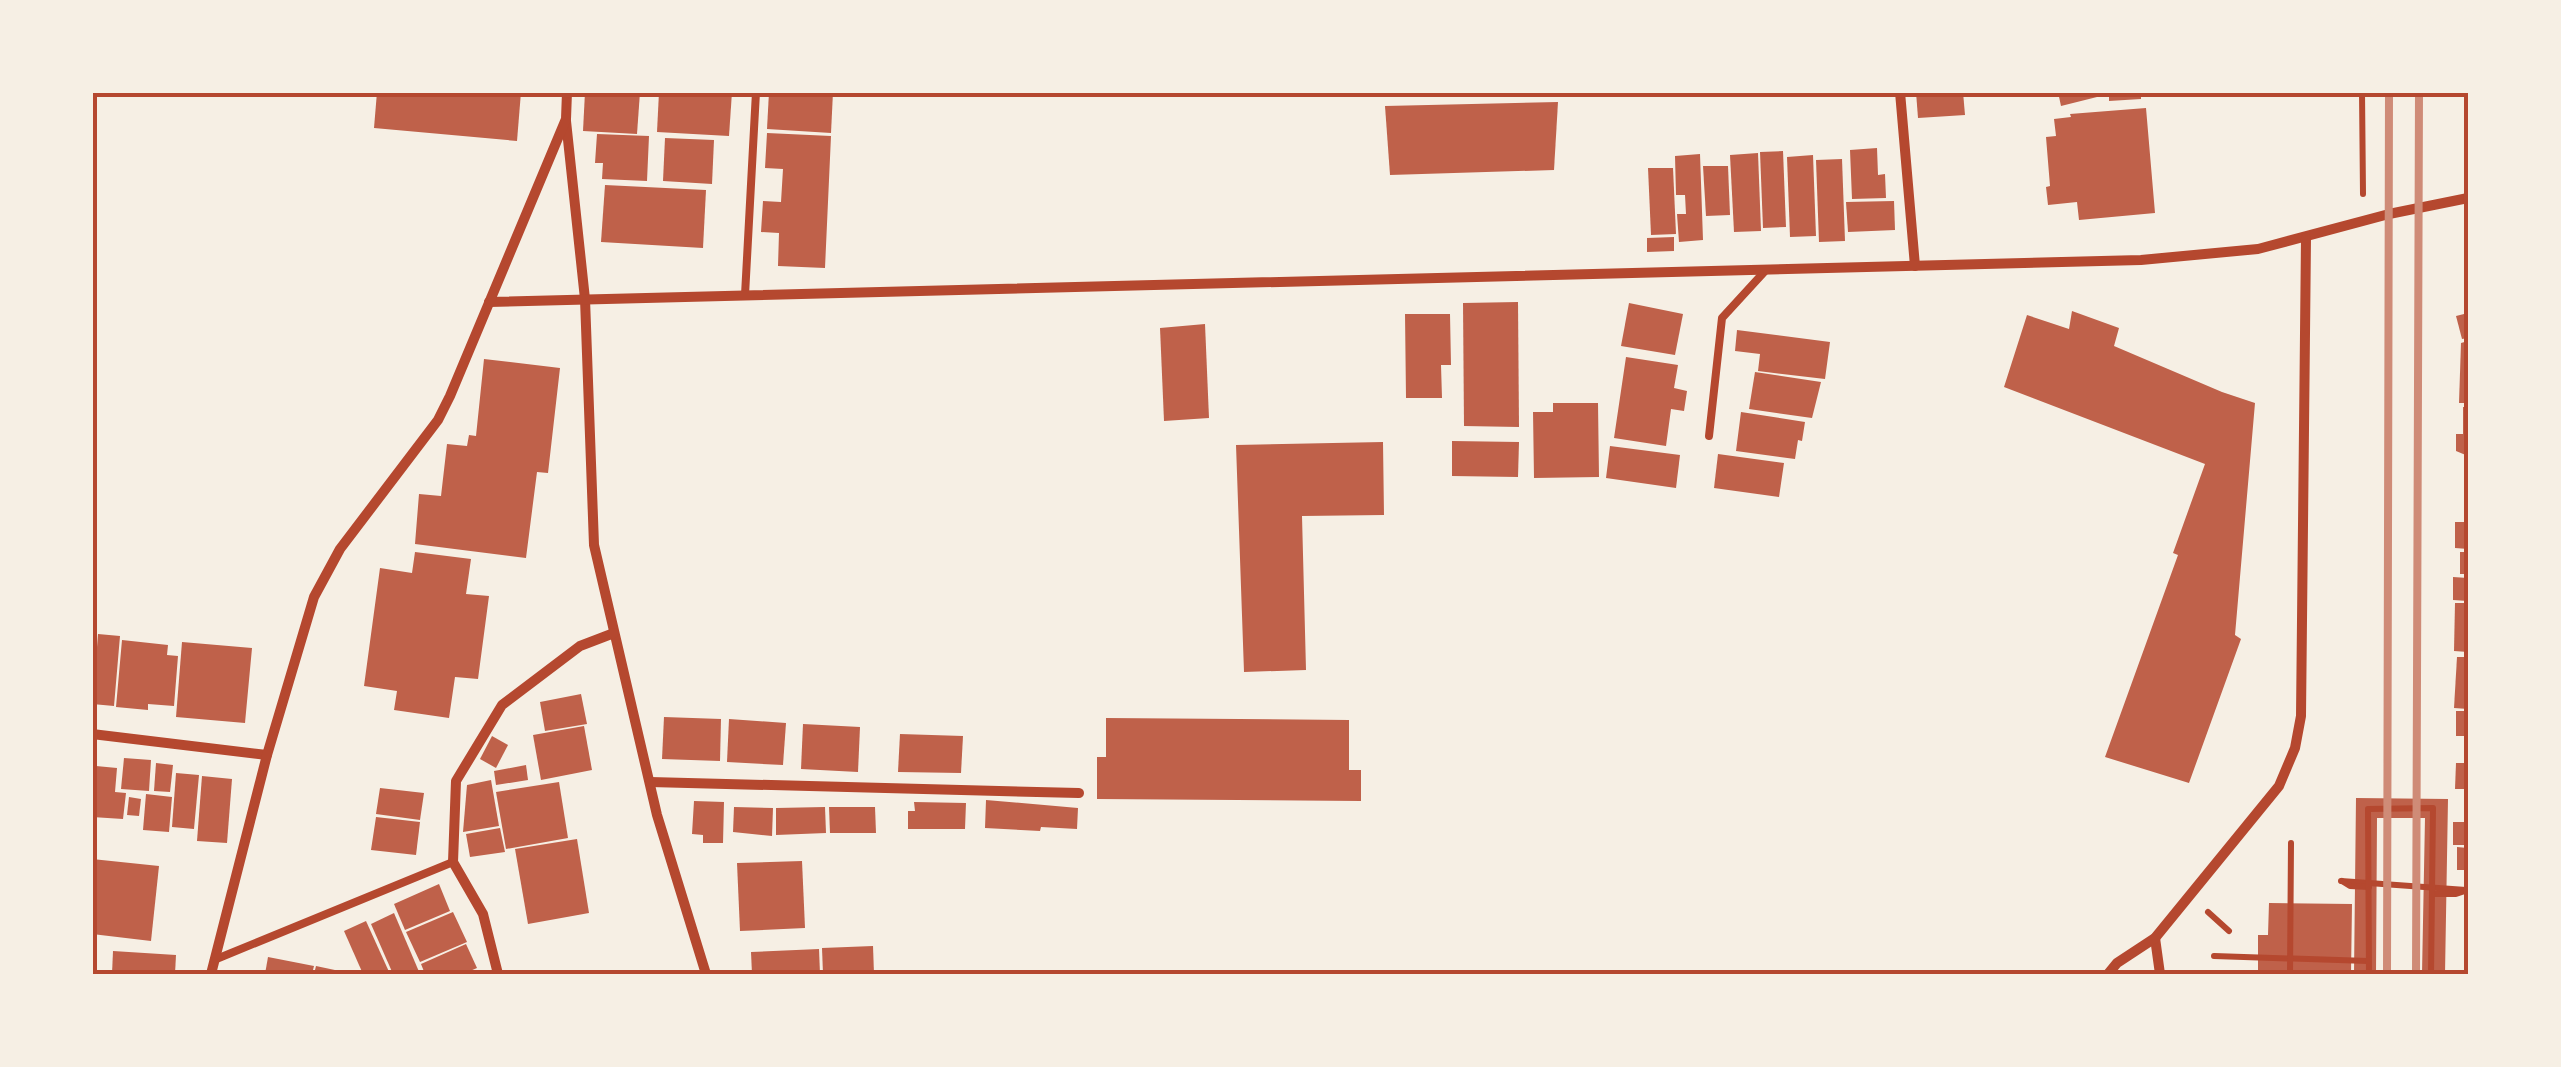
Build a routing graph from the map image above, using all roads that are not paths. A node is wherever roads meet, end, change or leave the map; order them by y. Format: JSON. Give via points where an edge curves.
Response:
{"nodes":[{"id":1,"x":567,"y":92,"type":"edge"},
{"id":2,"x":756,"y":92,"type":"edge"},
{"id":3,"x":1900,"y":92,"type":"edge"},
{"id":4,"x":566,"y":119,"type":"junction"},
{"id":5,"x":2468,"y":198,"type":"edge"},
{"id":6,"x":2306,"y":238,"type":"junction"},
{"id":7,"x":1915,"y":266,"type":"junction"},
{"id":8,"x":1766,"y":270,"type":"junction"},
{"id":9,"x":745,"y":295,"type":"junction"},
{"id":10,"x":585,"y":298,"type":"junction"},
{"id":11,"x":490,"y":302,"type":"junction"},
{"id":12,"x":1709,"y":436,"type":"dead end"},
{"id":13,"x":614,"y":633,"type":"junction"},
{"id":14,"x":92,"y":734,"type":"edge"},
{"id":15,"x":266,"y":755,"type":"junction"},
{"id":16,"x":650,"y":782,"type":"junction"},
{"id":17,"x":1079,"y":794,"type":"dead end"},
{"id":18,"x":454,"y":862,"type":"junction"},
{"id":19,"x":2156,"y":938,"type":"junction"},
{"id":20,"x":214,"y":960,"type":"junction"},
{"id":21,"x":210,"y":974,"type":"edge"},
{"id":22,"x":498,"y":974,"type":"edge"},
{"id":23,"x":706,"y":974,"type":"edge"},
{"id":24,"x":2108,"y":974,"type":"edge"},
{"id":25,"x":2160,"y":974,"type":"edge"}],
"edges":[{"from":1,"to":4,"type":"street"},
{"from":2,"to":9,"type":"lane"},
{"from":3,"to":7,"type":"street"},
{"from":4,"to":10,"type":"street"},
{"from":4,"to":11,"type":"street"},
{"from":5,"to":6,"type":"street"},
{"from":6,"to":7,"type":"street","via":[[2155,259]]},
{"from":6,"to":19,"type":"street","via":[[2301,716],[2295,748],[2279,786]]},
{"from":7,"to":8,"type":"street"},
{"from":8,"to":9,"type":"street"},
{"from":8,"to":12,"type":"lane","via":[[1722,318]]},
{"from":9,"to":10,"type":"street"},
{"from":10,"to":11,"type":"street"},
{"from":10,"to":13,"type":"street","via":[[594,545]]},
{"from":11,"to":15,"type":"street","via":[[438,420],[340,550],[314,597]]},
{"from":13,"to":16,"type":"street"},
{"from":13,"to":18,"type":"street","via":[[580,646],[502,705],[456,781]]},
{"from":14,"to":15,"type":"street"},
{"from":15,"to":20,"type":"street"},
{"from":16,"to":17,"type":"street"},
{"from":16,"to":23,"type":"street"},
{"from":18,"to":20,"type":"lane"},
{"from":18,"to":22,"type":"street","via":[[483,914]]},
{"from":19,"to":24,"type":"street"},
{"from":19,"to":25,"type":"street"},
{"from":20,"to":21,"type":"street"}]}
